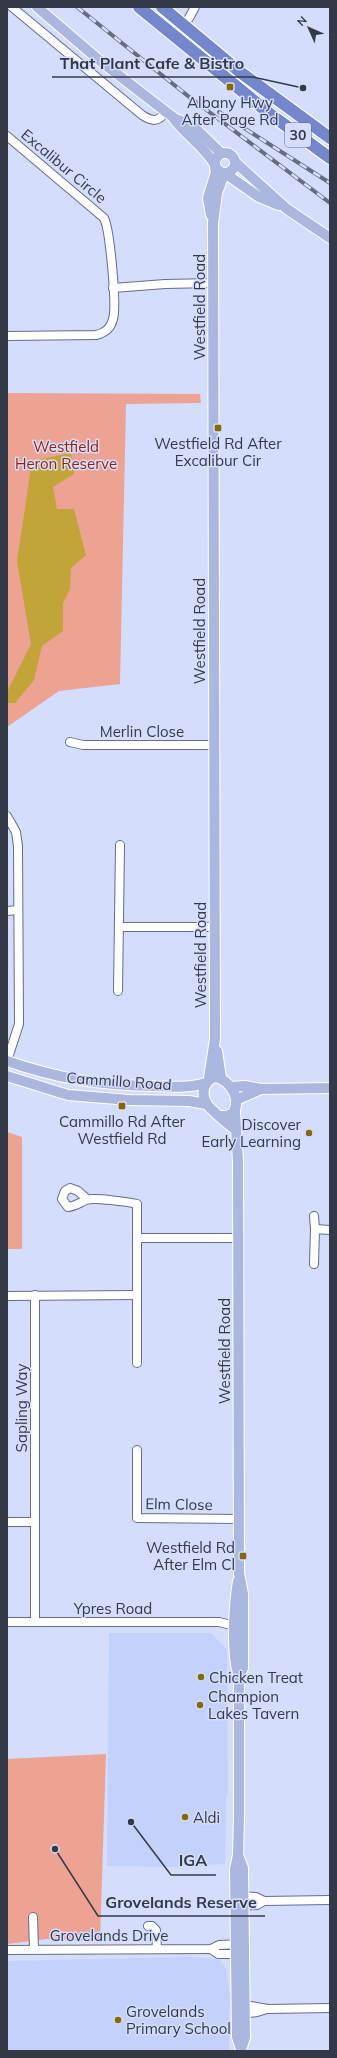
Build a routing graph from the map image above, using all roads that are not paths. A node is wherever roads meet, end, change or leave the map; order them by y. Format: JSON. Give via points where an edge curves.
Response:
{"nodes":[{"id":1,"x":12,"y":7,"type":"edge"},
{"id":2,"x":37,"y":7,"type":"edge"},
{"id":3,"x":139,"y":7,"type":"edge"},
{"id":4,"x":162,"y":7,"type":"edge"},
{"id":5,"x":195,"y":7,"type":"edge"},
{"id":6,"x":184,"y":25,"type":"junction"},
{"id":7,"x":174,"y":36,"type":"junction"},
{"id":8,"x":166,"y":112,"type":"junction"},
{"id":9,"x":174,"y":118,"type":"junction"},
{"id":10,"x":7,"y":136,"type":"edge"},
{"id":11,"x":330,"y":138,"type":"edge"},
{"id":12,"x":221,"y":153,"type":"junction"},
{"id":13,"x":328,"y":154,"type":"edge"},
{"id":14,"x":235,"y":162,"type":"junction"},
{"id":15,"x":215,"y":165,"type":"junction"},
{"id":16,"x":225,"y":174,"type":"junction"},
{"id":17,"x":287,"y":209,"type":"junction"},
{"id":18,"x":214,"y":223,"type":"junction"},
{"id":19,"x":328,"y":237,"type":"edge"},
{"id":20,"x":214,"y":283,"type":"junction"},
{"id":21,"x":113,"y":288,"type":"junction"},
{"id":22,"x":7,"y":336,"type":"edge"},
{"id":23,"x":70,"y":742,"type":"dead end"},
{"id":24,"x":215,"y":745,"type":"junction"},
{"id":25,"x":7,"y":816,"type":"edge"},
{"id":26,"x":120,"y":845,"type":"dead end"},
{"id":27,"x":18,"y":910,"type":"junction"},
{"id":28,"x":7,"y":911,"type":"edge"},
{"id":29,"x":120,"y":927,"type":"junction"},
{"id":30,"x":215,"y":927,"type":"junction"},
{"id":31,"x":118,"y":991,"type":"dead end"},
{"id":32,"x":215,"y":1039,"type":"junction"},
{"id":33,"x":7,"y":1061,"type":"edge"},
{"id":34,"x":7,"y":1076,"type":"edge"},
{"id":35,"x":221,"y":1078,"type":"junction"},
{"id":36,"x":208,"y":1080,"type":"junction"},
{"id":37,"x":232,"y":1087,"type":"junction"},
{"id":38,"x":330,"y":1088,"type":"edge"},
{"id":39,"x":261,"y":1089,"type":"junction"},
{"id":40,"x":236,"y":1100,"type":"junction"},
{"id":41,"x":206,"y":1104,"type":"junction"},
{"id":42,"x":235,"y":1111,"type":"junction"},
{"id":43,"x":221,"y":1116,"type":"junction"},
{"id":44,"x":235,"y":1129,"type":"junction"},
{"id":45,"x":87,"y":1199,"type":"dead end"},
{"id":46,"x":314,"y":1216,"type":"dead end"},
{"id":47,"x":315,"y":1230,"type":"junction"},
{"id":48,"x":330,"y":1230,"type":"edge"},
{"id":49,"x":137,"y":1238,"type":"junction"},
{"id":50,"x":238,"y":1238,"type":"junction"},
{"id":51,"x":314,"y":1264,"type":"dead end"},
{"id":52,"x":36,"y":1295,"type":"junction"},
{"id":53,"x":137,"y":1295,"type":"junction"},
{"id":54,"x":7,"y":1296,"type":"edge"},
{"id":55,"x":137,"y":1363,"type":"dead end"},
{"id":56,"x":137,"y":1450,"type":"dead end"},
{"id":57,"x":239,"y":1519,"type":"junction"},
{"id":58,"x":7,"y":1522,"type":"edge"},
{"id":59,"x":34,"y":1522,"type":"junction"},
{"id":60,"x":239,"y":1616,"type":"junction"},
{"id":61,"x":7,"y":1622,"type":"edge"},
{"id":62,"x":35,"y":1622,"type":"junction"},
{"id":63,"x":219,"y":1622,"type":"junction"},
{"id":64,"x":239,"y":1627,"type":"junction"},
{"id":65,"x":330,"y":1900,"type":"edge"},
{"id":66,"x":239,"y":1901,"type":"junction"},
{"id":67,"x":33,"y":1917,"type":"dead end"},
{"id":68,"x":148,"y":1926,"type":"dead end"},
{"id":69,"x":239,"y":1944,"type":"junction"},
{"id":70,"x":34,"y":1948,"type":"junction"},
{"id":71,"x":157,"y":1949,"type":"junction"},
{"id":72,"x":211,"y":1949,"type":"junction"},
{"id":73,"x":7,"y":1950,"type":"edge"},
{"id":74,"x":239,"y":1955,"type":"junction"},
{"id":75,"x":330,"y":2008,"type":"edge"},
{"id":76,"x":241,"y":2009,"type":"junction"},
{"id":77,"x":241,"y":2050,"type":"edge"}],
"edges":[{"from":1,"to":8,"type":"street","via":[[142,115],[156,121]]},
{"from":2,"to":8,"type":"main road"},
{"from":3,"to":7,"type":"highway","number":"30"},
{"from":4,"to":6,"type":"highway","number":"30"},
{"from":5,"to":6,"type":"street"},
{"from":6,"to":7,"type":"street"},
{"from":6,"to":11,"type":"highway","number":"30","via":[[240,72]]},
{"from":7,"to":13,"type":"highway","number":"30","via":[[270,114]]},
{"from":8,"to":9,"type":"main road"},
{"from":9,"to":12,"type":"main road","via":[[193,126]]},
{"from":9,"to":15,"type":"main road","via":[[207,152]]},
{"from":10,"to":21,"type":"street","name":"Excalibur Circle","via":[[104,218],[108,229]]},
{"from":12,"to":14,"type":"main road","via":[[230,154]]},
{"from":12,"to":15,"type":"main road","via":[[216,157]]},
{"from":14,"to":16,"type":"main road","via":[[233,170]]},
{"from":14,"to":17,"type":"main road"},
{"from":15,"to":16,"type":"main road"},
{"from":15,"to":18,"type":"main road","name":"Westfield Road","via":[[216,172],[208,198]]},
{"from":16,"to":17,"type":"main road","via":[[264,199]]},
{"from":16,"to":18,"type":"main road","name":"Westfield Road","via":[[217,193]]},
{"from":17,"to":19,"type":"main road"},
{"from":18,"to":20,"type":"main road","name":"Westfield Road"},
{"from":20,"to":21,"type":"street"},
{"from":20,"to":24,"type":"main road","name":"Westfield Road"},
{"from":21,"to":22,"type":"street","name":"Excalibur Circle","via":[[113,320],[103,333],[91,336]]},
{"from":23,"to":24,"type":"street","name":"Merlin Close","via":[[83,745]]},
{"from":24,"to":30,"type":"main road","name":"Westfield Road"},
{"from":25,"to":27,"type":"street","via":[[18,839]]},
{"from":26,"to":29,"type":"street"},
{"from":27,"to":28,"type":"street"},
{"from":27,"to":33,"type":"street","via":[[19,1024]]},
{"from":29,"to":30,"type":"street"},
{"from":29,"to":31,"type":"street"},
{"from":30,"to":32,"type":"main road","name":"Westfield Road"},
{"from":32,"to":35,"type":"main road","name":"Westfield Road"},
{"from":32,"to":36,"type":"main road","name":"Westfield Road"},
{"from":33,"to":36,"type":"main road","name":"Cammillo Road","via":[[46,1074],[110,1085],[187,1087]]},
{"from":34,"to":41,"type":"main road","name":"Cammillo Road","via":[[68,1094]]},
{"from":35,"to":36,"type":"main road","via":[[216,1076]]},
{"from":35,"to":37,"type":"main road"},
{"from":36,"to":41,"type":"main road","via":[[204,1093]]},
{"from":37,"to":39,"type":"main road"},
{"from":37,"to":40,"type":"main road"},
{"from":38,"to":39,"type":"main road"},
{"from":39,"to":40,"type":"main road"},
{"from":40,"to":42,"type":"main road"},
{"from":41,"to":43,"type":"main road"},
{"from":42,"to":43,"type":"main road","via":[[229,1116]]},
{"from":42,"to":44,"type":"main road","name":"Westfield Road"},
{"from":43,"to":44,"type":"main road"},
{"from":44,"to":50,"type":"main road","name":"Westfield Road","via":[[238,1162]]},
{"from":45,"to":49,"type":"street","via":[[137,1204]]},
{"from":46,"to":47,"type":"street"},
{"from":47,"to":48,"type":"street"},
{"from":47,"to":51,"type":"street"},
{"from":49,"to":50,"type":"street"},
{"from":49,"to":53,"type":"street"},
{"from":50,"to":57,"type":"main road","name":"Westfield Road"},
{"from":52,"to":53,"type":"street"},
{"from":52,"to":54,"type":"street"},
{"from":52,"to":59,"type":"street","name":"Sapling Way"},
{"from":53,"to":55,"type":"street"},
{"from":56,"to":57,"type":"street","name":"Elm Close","via":[[137,1518]]},
{"from":57,"to":60,"type":"main road","name":"Westfield Road","via":[[239,1573],[243,1594]]},
{"from":58,"to":59,"type":"street"},
{"from":59,"to":62,"type":"street","name":"Sapling Way"},
{"from":60,"to":63,"type":"street","name":"Ypres Road"},
{"from":60,"to":64,"type":"main road","name":"Westfield Road"},
{"from":61,"to":62,"type":"street","name":"Ypres Road"},
{"from":62,"to":63,"type":"street","name":"Ypres Road"},
{"from":63,"to":64,"type":"street","name":"Ypres Road"},
{"from":64,"to":66,"type":"main road","name":"Westfield Road","via":[[243,1668],[239,1676],[238,1856],[243,1868]]},
{"from":65,"to":66,"type":"street","via":[[264,1900],[256,1897]]},
{"from":66,"to":69,"type":"main road","name":"Westfield Road"},
{"from":67,"to":70,"type":"street"},
{"from":68,"to":71,"type":"street","via":[[156,1930]]},
{"from":69,"to":72,"type":"street","name":"Grovelands Drive","via":[[219,1945]]},
{"from":69,"to":74,"type":"main road","name":"Westfield Road"},
{"from":70,"to":71,"type":"street","name":"Grovelands Drive"},
{"from":70,"to":73,"type":"street","name":"Grovelands Drive"},
{"from":71,"to":72,"type":"street","name":"Grovelands Drive"},
{"from":72,"to":74,"type":"street","name":"Grovelands Drive","via":[[218,1954]]},
{"from":74,"to":76,"type":"main road","name":"Westfield Road"},
{"from":75,"to":76,"type":"street"},
{"from":76,"to":77,"type":"main road","name":"Westfield Road","via":[[245,2038]]}]}
